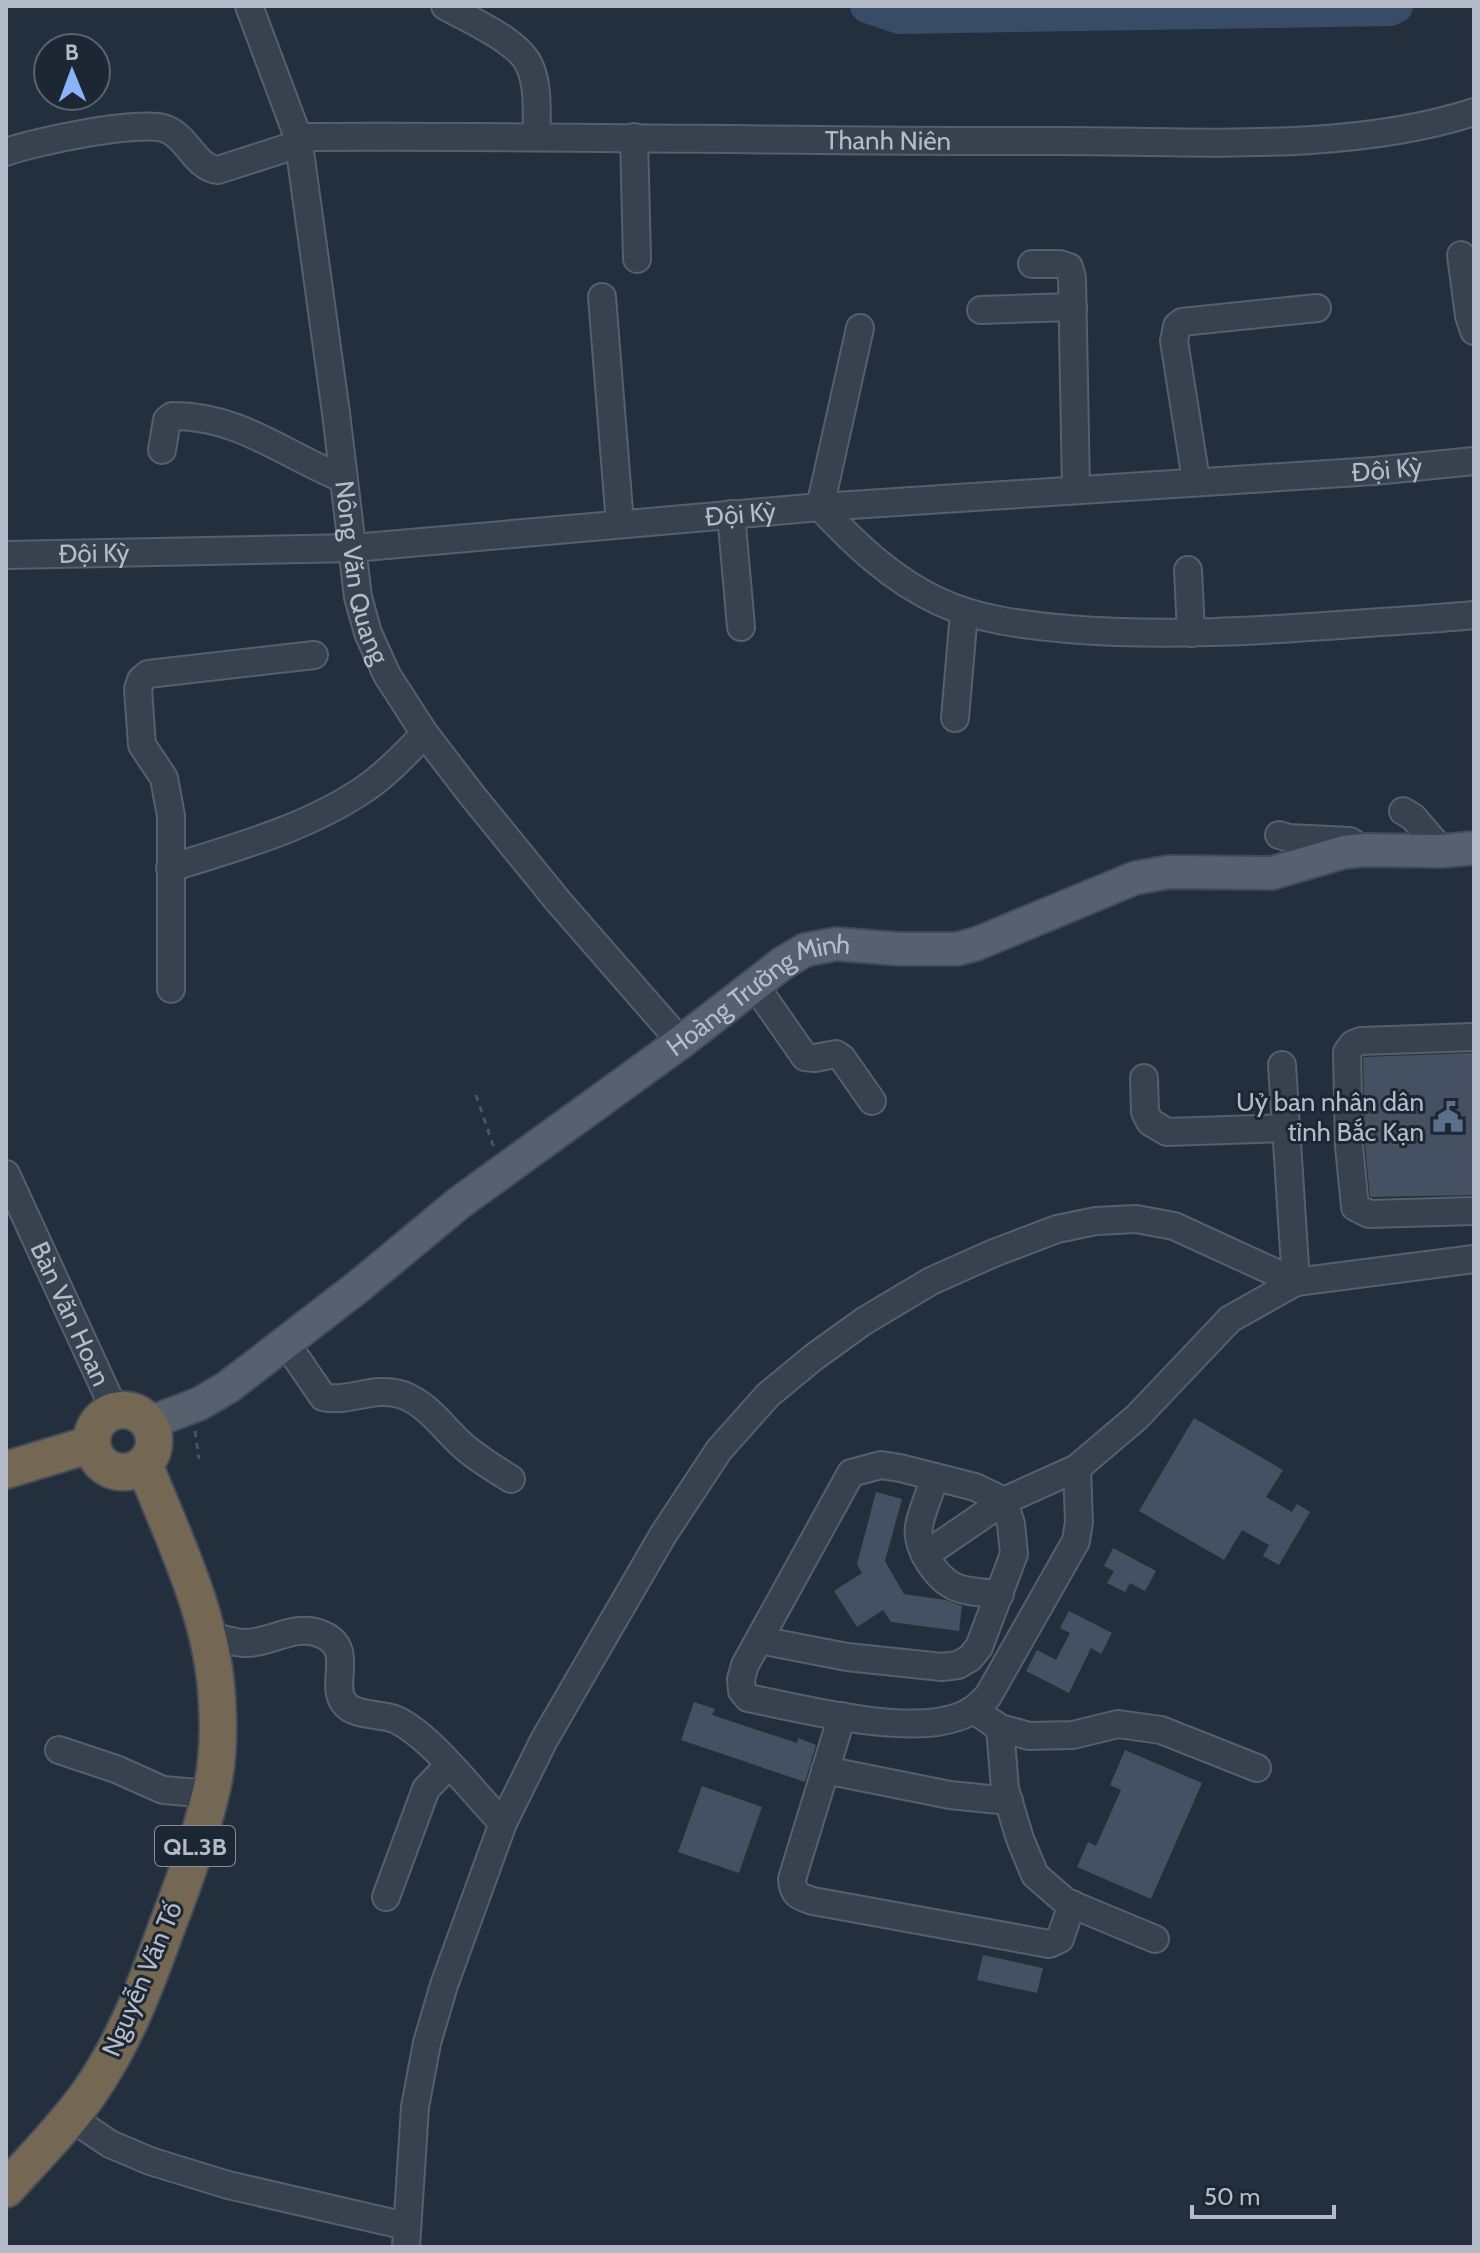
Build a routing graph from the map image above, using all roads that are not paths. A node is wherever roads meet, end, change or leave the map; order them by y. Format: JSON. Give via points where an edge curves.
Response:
{"nodes":[{"id":1,"x":249,"y":6,"type":"edge"},
{"id":2,"x":445,"y":6,"type":"edge"},
{"id":3,"x":1474,"y":112,"type":"edge"},
{"id":4,"x":537,"y":135,"type":"junction"},
{"id":5,"x":634,"y":137,"type":"junction"},
{"id":6,"x":298,"y":140,"type":"junction"},
{"id":7,"x":6,"y":152,"type":"edge"},
{"id":8,"x":1461,"y":255,"type":"dead end"},
{"id":9,"x":637,"y":259,"type":"dead end"},
{"id":10,"x":1032,"y":264,"type":"dead end"},
{"id":11,"x":602,"y":297,"type":"dead end"},
{"id":12,"x":1073,"y":307,"type":"junction"},
{"id":13,"x":1317,"y":308,"type":"dead end"},
{"id":14,"x":981,"y":310,"type":"dead end"},
{"id":15,"x":860,"y":328,"type":"dead end"},
{"id":16,"x":1474,"y":331,"type":"edge"},
{"id":17,"x":162,"y":450,"type":"dead end"},
{"id":18,"x":1474,"y":461,"type":"edge"},
{"id":19,"x":344,"y":479,"type":"junction"},
{"id":20,"x":1196,"y":480,"type":"junction"},
{"id":21,"x":1076,"y":489,"type":"junction"},
{"id":22,"x":820,"y":507,"type":"junction"},
{"id":23,"x":731,"y":514,"type":"junction"},
{"id":24,"x":620,"y":524,"type":"junction"},
{"id":25,"x":353,"y":548,"type":"junction"},
{"id":26,"x":6,"y":555,"type":"edge"},
{"id":27,"x":1188,"y":570,"type":"dead end"},
{"id":28,"x":964,"y":612,"type":"junction"},
{"id":29,"x":1474,"y":615,"type":"edge"},
{"id":30,"x":741,"y":627,"type":"dead end"},
{"id":31,"x":1191,"y":633,"type":"junction"},
{"id":32,"x":314,"y":655,"type":"dead end"},
{"id":33,"x":955,"y":718,"type":"dead end"},
{"id":34,"x":425,"y":734,"type":"junction"},
{"id":35,"x":1403,"y":811,"type":"dead end"},
{"id":36,"x":1279,"y":835,"type":"dead end"},
{"id":37,"x":1474,"y":848,"type":"edge"},
{"id":38,"x":1364,"y":850,"type":"junction"},
{"id":39,"x":1442,"y":851,"type":"junction"},
{"id":40,"x":170,"y":868,"type":"junction"},
{"id":41,"x":754,"y":984,"type":"junction"},
{"id":42,"x":171,"y":989,"type":"dead end"},
{"id":43,"x":1474,"y":1037,"type":"edge"},
{"id":44,"x":681,"y":1042,"type":"junction"},
{"id":45,"x":1282,"y":1065,"type":"dead end"},
{"id":46,"x":1144,"y":1078,"type":"dead end"},
{"id":47,"x":872,"y":1101,"type":"dead end"},
{"id":48,"x":1286,"y":1128,"type":"junction"},
{"id":49,"x":6,"y":1174,"type":"edge"},
{"id":50,"x":1474,"y":1211,"type":"edge"},
{"id":51,"x":1474,"y":1259,"type":"edge"},
{"id":52,"x":1296,"y":1282,"type":"junction"},
{"id":53,"x":286,"y":1343,"type":"junction"},
{"id":54,"x":115,"y":1411,"type":"junction"},
{"id":55,"x":149,"y":1423,"type":"junction"},
{"id":56,"x":92,"y":1444,"type":"junction"},
{"id":57,"x":144,"y":1464,"type":"junction"},
{"id":58,"x":1077,"y":1468,"type":"junction"},
{"id":59,"x":6,"y":1470,"type":"edge"},
{"id":60,"x":935,"y":1477,"type":"junction"},
{"id":61,"x":511,"y":1479,"type":"dead end"},
{"id":62,"x":1004,"y":1501,"type":"junction"},
{"id":63,"x":925,"y":1555,"type":"junction"},
{"id":64,"x":1000,"y":1594,"type":"junction"},
{"id":65,"x":207,"y":1635,"type":"junction"},
{"id":66,"x":759,"y":1640,"type":"junction"},
{"id":67,"x":974,"y":1710,"type":"junction"},
{"id":68,"x":842,"y":1716,"type":"junction"},
{"id":69,"x":1000,"y":1728,"type":"junction"},
{"id":70,"x":59,"y":1750,"type":"dead end"},
{"id":71,"x":449,"y":1765,"type":"junction"},
{"id":72,"x":1257,"y":1768,"type":"dead end"},
{"id":73,"x":825,"y":1770,"type":"junction"},
{"id":74,"x":211,"y":1794,"type":"junction"},
{"id":75,"x":1009,"y":1801,"type":"junction"},
{"id":76,"x":503,"y":1823,"type":"junction"},
{"id":77,"x":386,"y":1897,"type":"dead end"},
{"id":78,"x":1072,"y":1904,"type":"junction"},
{"id":79,"x":1155,"y":1939,"type":"dead end"},
{"id":80,"x":70,"y":2117,"type":"junction"},
{"id":81,"x":6,"y":2189,"type":"edge"},
{"id":82,"x":406,"y":2237,"type":"edge"}],
"edges":[{"from":1,"to":6,"type":"street","name":"Nông Văn Quang"},
{"from":2,"to":4,"type":"street","via":[[527,59],[536,88]]},
{"from":3,"to":5,"type":"street","name":"Thanh Niên","via":[[1395,133],[1249,141]]},
{"from":4,"to":5,"type":"street","name":"Thanh Niên"},
{"from":4,"to":6,"type":"street","name":"Thanh Niên"},
{"from":5,"to":9,"type":"street"},
{"from":6,"to":7,"type":"street","name":"Thanh Niên","via":[[218,170],[202,163],[179,136],[164,128],[97,133]]},
{"from":6,"to":19,"type":"street","name":"Nông Văn Quang"},
{"from":8,"to":16,"type":"street"},
{"from":10,"to":12,"type":"street","via":[[1069,267]]},
{"from":11,"to":24,"type":"street"},
{"from":12,"to":14,"type":"street"},
{"from":12,"to":21,"type":"street"},
{"from":13,"to":20,"type":"street","via":[[1177,326],[1174,341]]},
{"from":15,"to":22,"type":"street"},
{"from":17,"to":19,"type":"street","via":[[172,416],[214,421],[259,435]]},
{"from":18,"to":20,"type":"street","name":"Đội Kỳ"},
{"from":19,"to":25,"type":"street","name":"Nông Văn Quang"},
{"from":20,"to":21,"type":"street","name":"Đội Kỳ"},
{"from":21,"to":22,"type":"street","name":"Đội Kỳ"},
{"from":22,"to":23,"type":"street","name":"Đội Kỳ"},
{"from":22,"to":28,"type":"street","via":[[888,571]]},
{"from":23,"to":24,"type":"street","name":"Đội Kỳ"},
{"from":23,"to":30,"type":"street"},
{"from":24,"to":25,"type":"street","name":"Đội Kỳ"},
{"from":25,"to":26,"type":"street","name":"Đội Kỳ"},
{"from":25,"to":34,"type":"street","name":"Nông Văn Quang","via":[[368,633],[387,675]]},
{"from":27,"to":31,"type":"street"},
{"from":28,"to":31,"type":"street","via":[[1051,628]]},
{"from":28,"to":33,"type":"street"},
{"from":29,"to":31,"type":"street"},
{"from":32,"to":40,"type":"street","via":[[148,674],[141,680],[142,745],[164,778],[171,816]]},
{"from":34,"to":40,"type":"street","via":[[391,769],[344,802],[294,826]]},
{"from":34,"to":44,"type":"street","name":"Nông Văn Quang","via":[[558,901]]},
{"from":35,"to":39,"type":"street"},
{"from":36,"to":38,"type":"street","via":[[1350,841]]},
{"from":37,"to":39,"type":"main road","name":"Hoàng Trường Minh"},
{"from":38,"to":39,"type":"main road","name":"Hoàng Trường Minh"},
{"from":38,"to":41,"type":"main road","name":"Hoàng Trường Minh","via":[[1272,873],[1169,872],[1135,878],[957,949],[821,946],[805,950]]},
{"from":40,"to":42,"type":"street"},
{"from":41,"to":44,"type":"main road","name":"Hoàng Trường Minh"},
{"from":41,"to":47,"type":"street","via":[[805,1057],[836,1054]]},
{"from":43,"to":50,"type":"street","via":[[1361,1041],[1347,1052],[1355,1207],[1369,1214]]},
{"from":44,"to":53,"type":"main road","name":"Hoàng Trường Minh","via":[[503,1170]]},
{"from":45,"to":48,"type":"street"},
{"from":46,"to":48,"type":"street","via":[[1145,1112],[1150,1122],[1167,1132]]},
{"from":48,"to":52,"type":"street"},
{"from":49,"to":54,"type":"street","name":"Bàn Văn Hoan"},
{"from":51,"to":52,"type":"street"},
{"from":52,"to":58,"type":"street","via":[[1230,1319],[1137,1417]]},
{"from":52,"to":76,"type":"street","via":[[1174,1226],[1136,1219],[1096,1221],[1057,1229],[994,1253],[931,1281],[864,1321],[768,1395],[719,1450],[603,1634]]},
{"from":53,"to":55,"type":"main road","name":"Hoàng Trường Minh","via":[[219,1393]]},
{"from":53,"to":61,"type":"street","via":[[323,1397],[369,1391],[405,1395],[484,1463]]},
{"from":54,"to":55,"type":"highway","via":[[134,1411]]},
{"from":54,"to":56,"type":"highway","via":[[95,1427]]},
{"from":55,"to":57,"type":"highway","via":[[154,1445]]},
{"from":56,"to":57,"type":"highway","via":[[102,1464],[112,1470],[134,1470]]},
{"from":56,"to":59,"type":"highway"},
{"from":57,"to":65,"type":"highway","name":"Nguyễn Văn Tố","number":"QL.3B","via":[[184,1557]]},
{"from":58,"to":62,"type":"street"},
{"from":58,"to":67,"type":"street","via":[[1076,1541],[988,1696]]},
{"from":60,"to":62,"type":"street"},
{"from":60,"to":63,"type":"street","via":[[919,1526]]},
{"from":60,"to":66,"type":"street","via":[[881,1465],[851,1473]]},
{"from":62,"to":63,"type":"street"},
{"from":62,"to":64,"type":"street","via":[[1014,1554]]},
{"from":63,"to":64,"type":"street","via":[[940,1580]]},
{"from":64,"to":66,"type":"street","via":[[979,1647],[958,1665],[847,1657]]},
{"from":65,"to":71,"type":"street","via":[[243,1643],[301,1631],[325,1635],[338,1649],[340,1690],[347,1707],[399,1721]]},
{"from":65,"to":74,"type":"highway","name":"Nguyễn Văn Tố","number":"QL.3B","via":[[217,1698]]},
{"from":66,"to":68,"type":"street","via":[[741,1679],[748,1698]]},
{"from":67,"to":68,"type":"street","via":[[937,1723],[915,1724]]},
{"from":67,"to":69,"type":"street"},
{"from":68,"to":73,"type":"street"},
{"from":69,"to":72,"type":"street","via":[[1029,1736],[1073,1735],[1118,1724],[1161,1730]]},
{"from":69,"to":75,"type":"street"},
{"from":70,"to":74,"type":"street","via":[[163,1790]]},
{"from":71,"to":76,"type":"street"},
{"from":71,"to":77,"type":"street","via":[[426,1789]]},
{"from":73,"to":75,"type":"street"},
{"from":73,"to":78,"type":"street","via":[[792,1879],[797,1896],[1049,1944],[1060,1939]]},
{"from":74,"to":80,"type":"highway","name":"Nguyễn Văn Tố","number":"QL.3B","via":[[146,1982],[117,2045]]},
{"from":75,"to":78,"type":"street","via":[[1035,1875]]},
{"from":76,"to":82,"type":"street","via":[[427,2043],[415,2107]]},
{"from":78,"to":79,"type":"street"},
{"from":80,"to":81,"type":"highway","name":"Nguyễn Văn Tố","number":"QL.3B"},
{"from":80,"to":82,"type":"street","via":[[110,2144],[161,2165]]}]}
